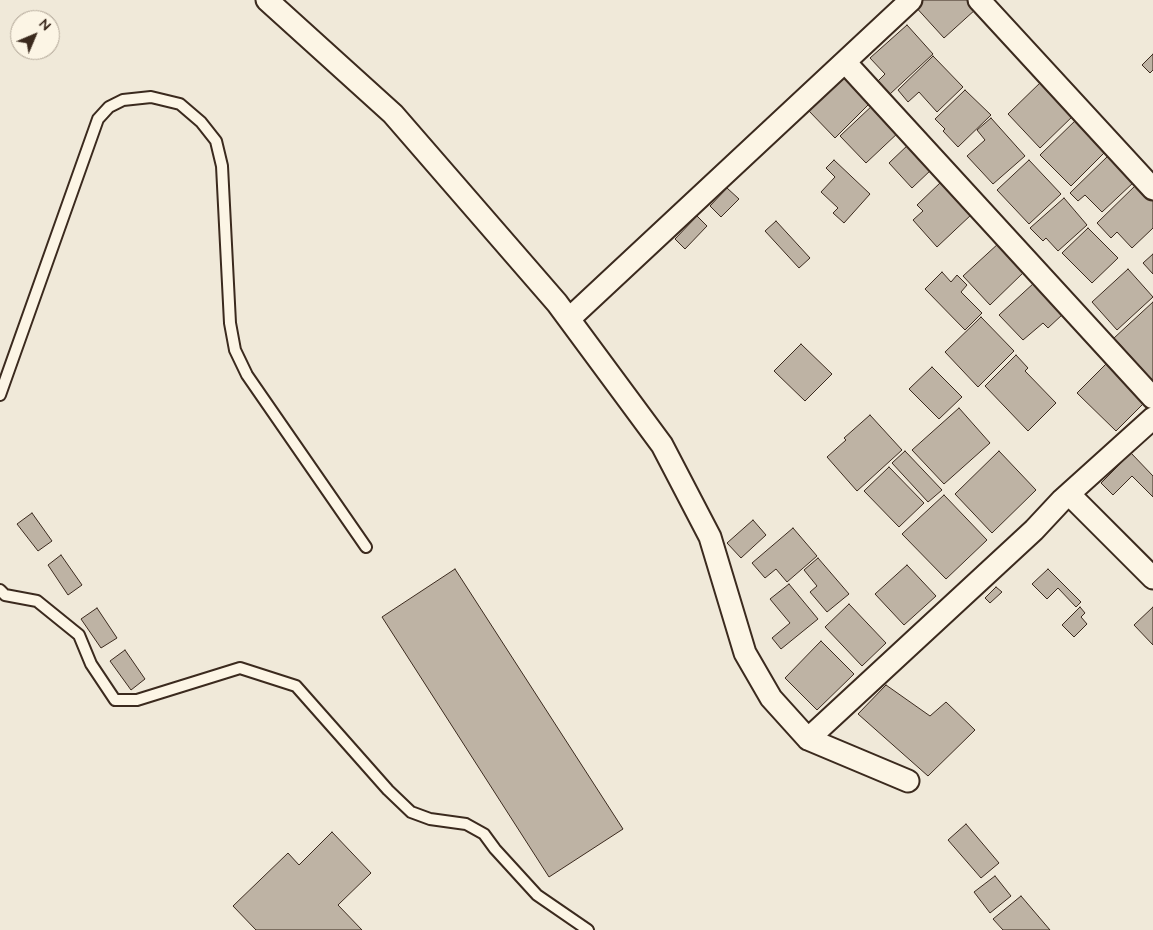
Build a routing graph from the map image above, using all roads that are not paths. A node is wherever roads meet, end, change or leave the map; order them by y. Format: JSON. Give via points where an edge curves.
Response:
{"nodes":[{"id":1,"x":267,"y":0,"type":"edge"},
{"id":2,"x":911,"y":0,"type":"edge"},
{"id":3,"x":978,"y":0,"type":"edge"},
{"id":4,"x":845,"y":62,"type":"junction"},
{"id":5,"x":1153,"y":189,"type":"edge"},
{"id":6,"x":569,"y":319,"type":"junction"},
{"id":7,"x":0,"y":395,"type":"edge"},
{"id":8,"x":1153,"y":398,"type":"edge"},
{"id":9,"x":1153,"y":418,"type":"edge"},
{"id":10,"x":1069,"y":494,"type":"junction"},
{"id":11,"x":366,"y":547,"type":"dead end"},
{"id":12,"x":1153,"y":578,"type":"edge"},
{"id":13,"x":0,"y":590,"type":"edge"},
{"id":14,"x":808,"y":739,"type":"junction"},
{"id":15,"x":908,"y":781,"type":"dead end"},
{"id":16,"x":588,"y":930,"type":"edge"}],
"edges":[{"from":1,"to":6,"type":"street","via":[[393,114]]},
{"from":2,"to":4,"type":"street"},
{"from":3,"to":5,"type":"street"},
{"from":4,"to":6,"type":"street"},
{"from":4,"to":8,"type":"street"},
{"from":6,"to":14,"type":"street","via":[[662,445],[710,537],[745,653],[771,698]]},
{"from":7,"to":11,"type":"lane","via":[[98,119],[122,100],[151,97],[180,104],[202,122],[216,141],[222,166],[230,322],[235,350],[246,375]]},
{"from":9,"to":10,"type":"street"},
{"from":10,"to":12,"type":"street"},
{"from":10,"to":14,"type":"street"},
{"from":13,"to":16,"type":"lane","via":[[5,595],[37,601],[79,635],[91,664],[115,700],[137,700],[240,668],[296,686],[411,812],[430,819],[466,824],[484,834],[537,895]]},
{"from":14,"to":15,"type":"street"}]}
